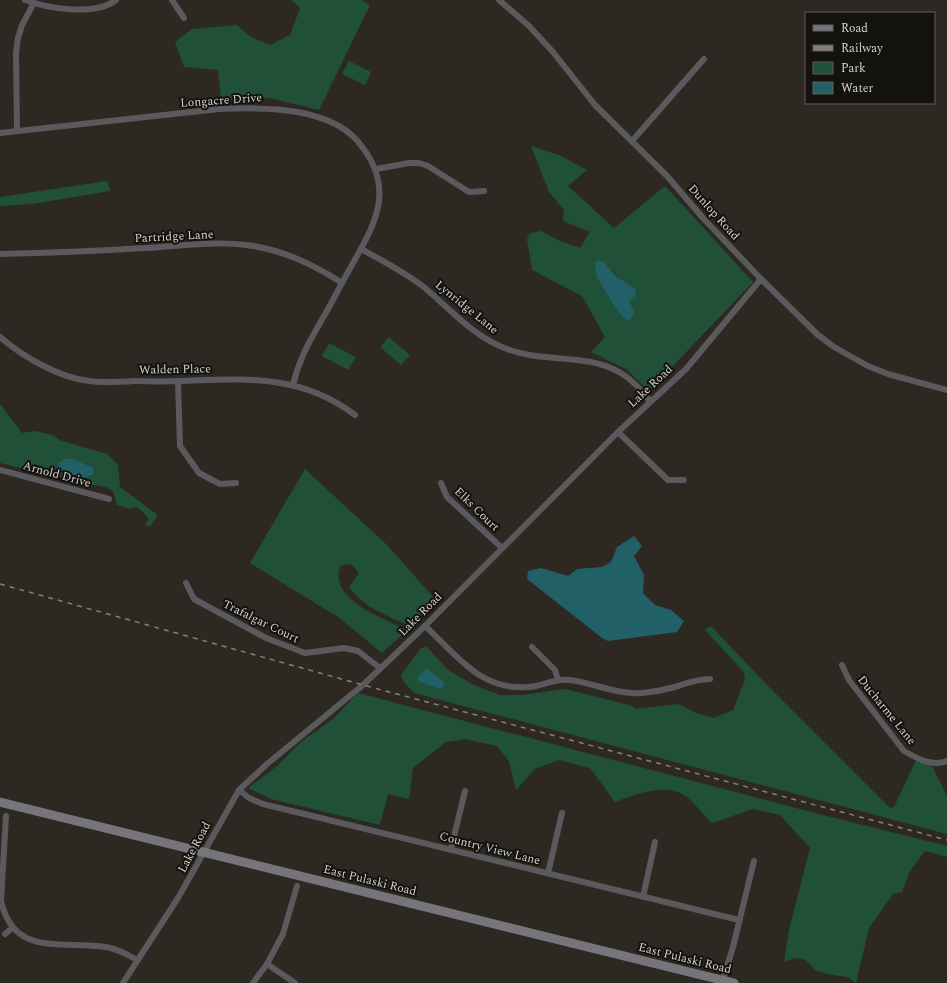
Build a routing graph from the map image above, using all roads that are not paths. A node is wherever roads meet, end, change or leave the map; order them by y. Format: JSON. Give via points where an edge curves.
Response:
{"nodes":[{"id":1,"x":25,"y":0,"type":"edge"},
{"id":2,"x":116,"y":0,"type":"edge"},
{"id":3,"x":172,"y":0,"type":"edge"},
{"id":4,"x":499,"y":0,"type":"edge"},
{"id":5,"x":34,"y":3,"type":"junction"},
{"id":6,"x":184,"y":18,"type":"dead end"},
{"id":7,"x":704,"y":59,"type":"dead end"},
{"id":8,"x":17,"y":130,"type":"junction"},
{"id":9,"x":0,"y":133,"type":"edge"},
{"id":10,"x":632,"y":142,"type":"junction"},
{"id":11,"x":376,"y":169,"type":"junction"},
{"id":12,"x":484,"y":191,"type":"dead end"},
{"id":13,"x":361,"y":249,"type":"junction"},
{"id":14,"x":0,"y":254,"type":"edge"},
{"id":15,"x":761,"y":279,"type":"junction"},
{"id":16,"x":342,"y":283,"type":"junction"},
{"id":17,"x":0,"y":337,"type":"edge"},
{"id":18,"x":178,"y":381,"type":"junction"},
{"id":19,"x":293,"y":385,"type":"junction"},
{"id":20,"x":947,"y":390,"type":"edge"},
{"id":21,"x":650,"y":401,"type":"junction"},
{"id":22,"x":355,"y":415,"type":"dead end"},
{"id":23,"x":618,"y":432,"type":"junction"},
{"id":24,"x":0,"y":470,"type":"edge"},
{"id":25,"x":684,"y":480,"type":"dead end"},
{"id":26,"x":236,"y":483,"type":"dead end"},
{"id":27,"x":441,"y":483,"type":"dead end"},
{"id":28,"x":109,"y":499,"type":"dead end"},
{"id":29,"x":502,"y":548,"type":"junction"},
{"id":30,"x":186,"y":583,"type":"dead end"},
{"id":31,"x":425,"y":626,"type":"junction"},
{"id":32,"x":532,"y":647,"type":"dead end"},
{"id":33,"x":842,"y":664,"type":"dead end"},
{"id":34,"x":380,"y":668,"type":"junction"},
{"id":35,"x":710,"y":679,"type":"dead end"},
{"id":36,"x":558,"y":680,"type":"junction"},
{"id":37,"x":947,"y":762,"type":"edge"},
{"id":38,"x":239,"y":790,"type":"junction"},
{"id":39,"x":465,"y":791,"type":"dead end"},
{"id":40,"x":0,"y":802,"type":"edge"},
{"id":41,"x":562,"y":813,"type":"dead end"},
{"id":42,"x":6,"y":816,"type":"dead end"},
{"id":43,"x":655,"y":842,"type":"dead end"},
{"id":44,"x":451,"y":849,"type":"junction"},
{"id":45,"x":203,"y":852,"type":"junction"},
{"id":46,"x":754,"y":861,"type":"dead end"},
{"id":47,"x":548,"y":873,"type":"junction"},
{"id":48,"x":298,"y":886,"type":"dead end"},
{"id":49,"x":643,"y":897,"type":"junction"},
{"id":50,"x":739,"y":920,"type":"junction"},
{"id":51,"x":12,"y":928,"type":"junction"},
{"id":52,"x":5,"y":934,"type":"dead end"},
{"id":53,"x":137,"y":960,"type":"junction"},
{"id":54,"x":267,"y":964,"type":"junction"},
{"id":55,"x":722,"y":981,"type":"edge"},
{"id":56,"x":123,"y":983,"type":"edge"},
{"id":57,"x":253,"y":983,"type":"edge"},
{"id":58,"x":295,"y":983,"type":"edge"},
{"id":59,"x":734,"y":983,"type":"edge"}],
"edges":[{"from":1,"to":5,"type":"street"},
{"from":2,"to":5,"type":"street","via":[[99,8],[82,10]]},
{"from":3,"to":6,"type":"street"},
{"from":4,"to":10,"type":"street","name":"Dunlop Road","via":[[529,26],[553,52],[594,105]]},
{"from":5,"to":8,"type":"street","via":[[18,38]]},
{"from":7,"to":10,"type":"street"},
{"from":8,"to":9,"type":"street","name":"Longacre Drive"},
{"from":8,"to":11,"type":"street","name":"Longacre Drive","via":[[219,109],[274,108],[320,118],[343,129],[360,144]]},
{"from":10,"to":15,"type":"street","name":"Dunlop Road","via":[[668,176],[703,218]]},
{"from":11,"to":12,"type":"street","via":[[409,162],[419,163],[469,192]]},
{"from":11,"to":13,"type":"street","name":"Longacre Drive","via":[[379,201],[370,231]]},
{"from":13,"to":16,"type":"street","name":"Longacre Drive"},
{"from":13,"to":21,"type":"street","name":"Lynridge Lane","via":[[403,272],[493,343],[528,355],[602,364],[620,372]]},
{"from":14,"to":16,"type":"street","name":"Partridge Lane","via":[[96,252],[217,244],[246,245],[287,255],[324,270]]},
{"from":15,"to":20,"type":"street","name":"Dunlop Road","via":[[818,335],[834,347],[888,374]]},
{"from":15,"to":21,"type":"street","name":"Lake Road","via":[[686,369]]},
{"from":16,"to":19,"type":"street","name":"Longacre Drive","via":[[303,352]]},
{"from":17,"to":18,"type":"street","name":"Walden Place","via":[[36,362],[62,374],[88,381]]},
{"from":18,"to":19,"type":"street","name":"Walden Place","via":[[262,380]]},
{"from":18,"to":26,"type":"street","via":[[180,446],[199,473],[220,484]]},
{"from":19,"to":22,"type":"street","name":"Walden Place","via":[[324,396]]},
{"from":21,"to":23,"type":"street","name":"Lake Road"},
{"from":23,"to":25,"type":"street","via":[[668,480]]},
{"from":23,"to":29,"type":"street","name":"Lake Road"},
{"from":24,"to":28,"type":"street","name":"Arnold Drive"},
{"from":27,"to":29,"type":"street","name":"Elks Court","via":[[447,496]]},
{"from":29,"to":31,"type":"street","name":"Lake Road"},
{"from":30,"to":34,"type":"street","name":"Trafalgar Court","via":[[194,599],[280,644],[305,653],[344,648],[358,651]]},
{"from":31,"to":34,"type":"street","name":"Lake Road"},
{"from":31,"to":36,"type":"street","via":[[462,662],[486,680],[502,686],[528,687]]},
{"from":32,"to":36,"type":"street","via":[[555,670]]},
{"from":33,"to":37,"type":"street","name":"Ducharme Lane","via":[[849,680],[904,751],[928,762]]},
{"from":34,"to":38,"type":"street","name":"Lake Road"},
{"from":35,"to":36,"type":"street","via":[[697,679],[664,690],[630,693],[570,680]]},
{"from":38,"to":44,"type":"street","name":"Country View Lane","via":[[263,804]]},
{"from":38,"to":45,"type":"street","name":"Lake Road"},
{"from":39,"to":44,"type":"street"},
{"from":40,"to":45,"type":"main road","name":"East Pulaski Road"},
{"from":41,"to":47,"type":"street"},
{"from":42,"to":51,"type":"street","via":[[2,901],[4,913]]},
{"from":43,"to":49,"type":"street"},
{"from":44,"to":47,"type":"street","name":"Country View Lane"},
{"from":45,"to":53,"type":"street","name":"Lake Road","via":[[182,892]]},
{"from":45,"to":55,"type":"main road","name":"East Pulaski Road"},
{"from":46,"to":50,"type":"street"},
{"from":47,"to":49,"type":"street","name":"Country View Lane"},
{"from":48,"to":54,"type":"street","via":[[283,934]]},
{"from":49,"to":50,"type":"street","name":"Country View Lane"},
{"from":50,"to":55,"type":"street"},
{"from":51,"to":52,"type":"street"},
{"from":51,"to":53,"type":"street","via":[[22,936],[40,942],[106,947]]},
{"from":53,"to":56,"type":"street","name":"Lake Road"},
{"from":54,"to":57,"type":"street"},
{"from":54,"to":58,"type":"street"},
{"from":55,"to":59,"type":"main road","name":"East Pulaski Road"}]}
